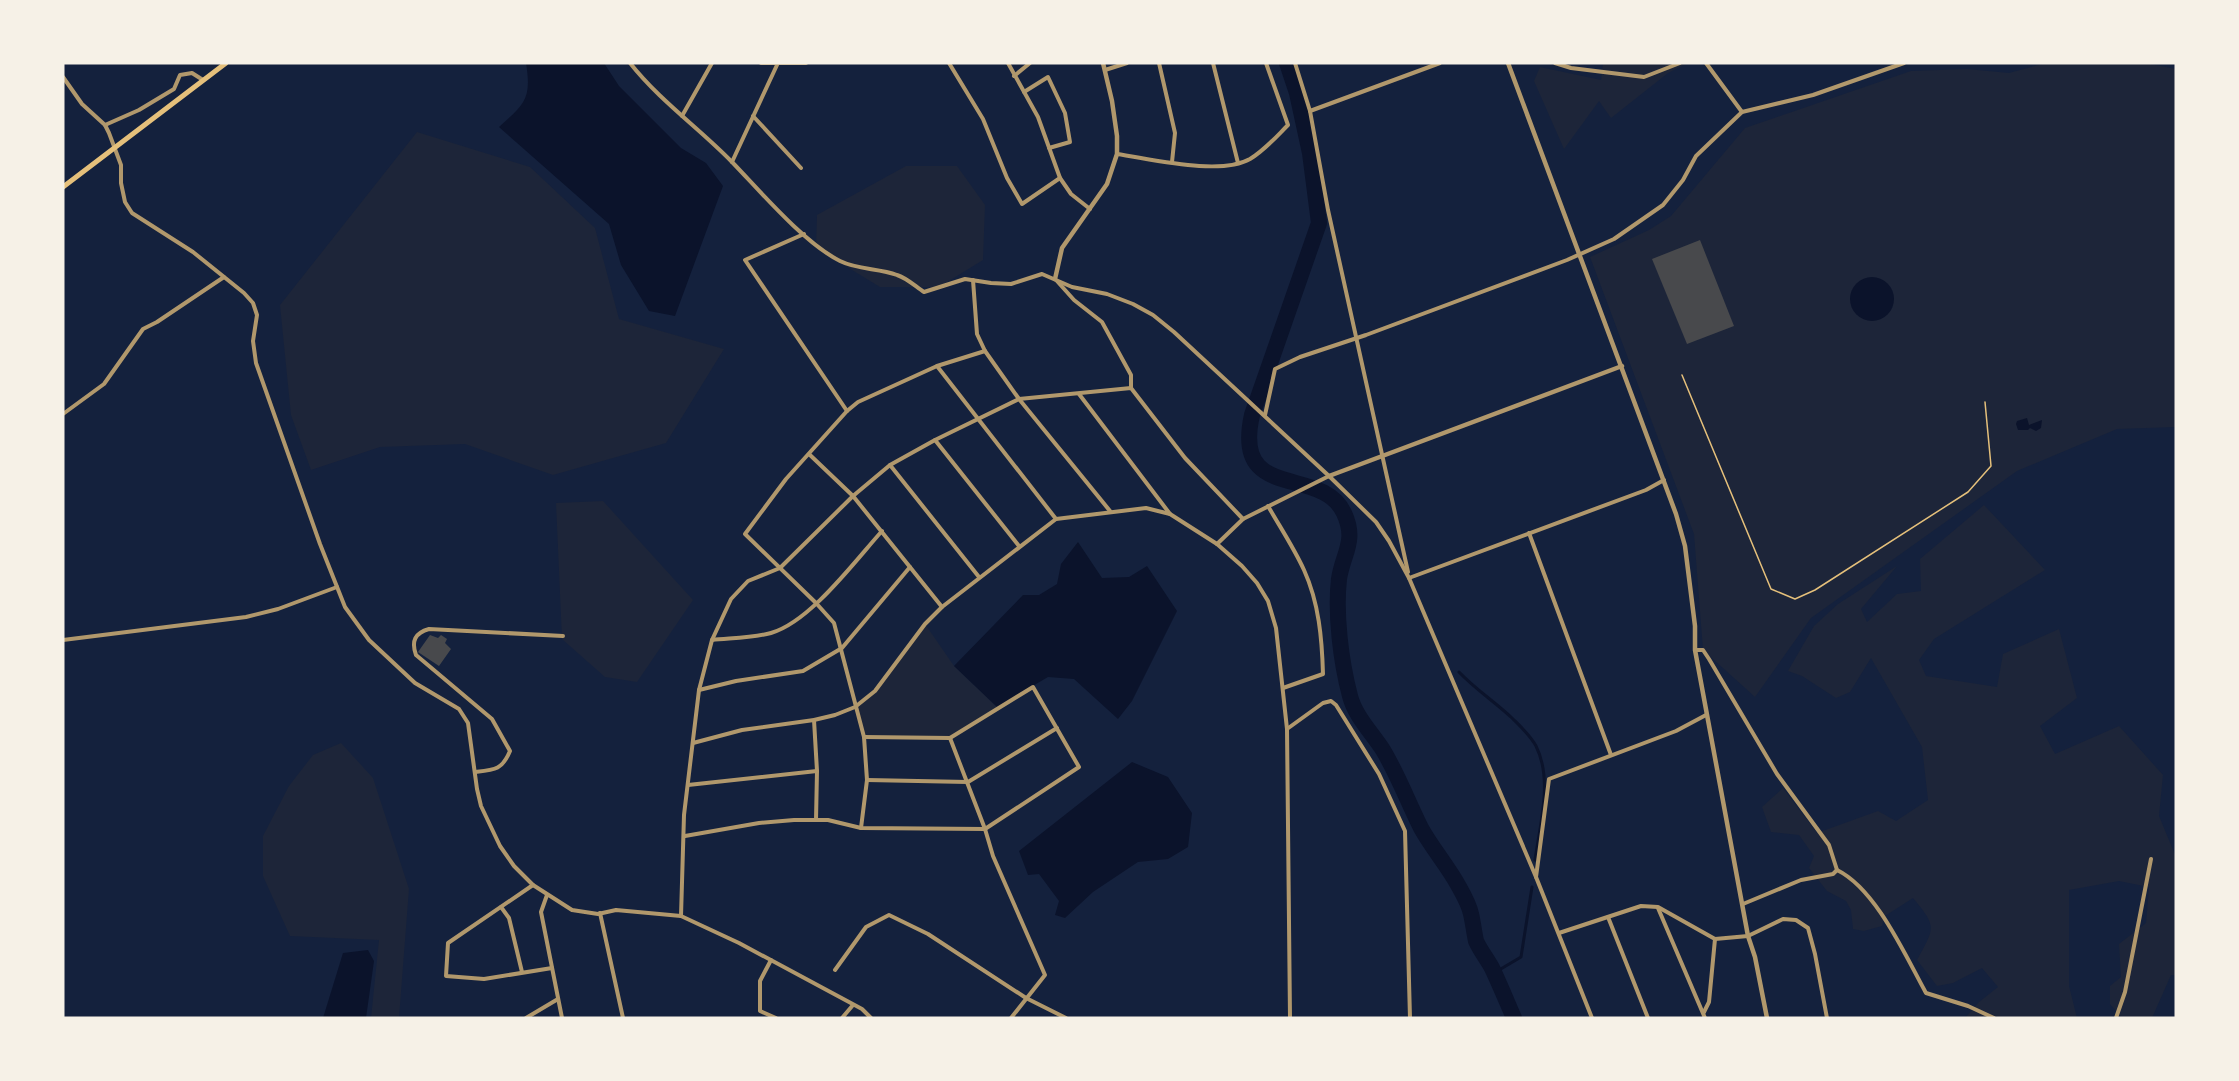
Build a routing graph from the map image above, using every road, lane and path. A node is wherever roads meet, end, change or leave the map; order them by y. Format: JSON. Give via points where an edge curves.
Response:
{"nodes":[{"id":1,"x":226,"y":63,"type":"edge"},
{"id":2,"x":630,"y":63,"type":"edge"},
{"id":3,"x":712,"y":63,"type":"edge"},
{"id":4,"x":761,"y":63,"type":"edge"},
{"id":5,"x":806,"y":63,"type":"edge"},
{"id":6,"x":949,"y":63,"type":"edge"},
{"id":7,"x":1008,"y":63,"type":"edge"},
{"id":8,"x":1030,"y":63,"type":"edge"},
{"id":9,"x":1102,"y":63,"type":"edge"},
{"id":10,"x":1127,"y":63,"type":"edge"},
{"id":11,"x":1159,"y":63,"type":"edge"},
{"id":12,"x":1213,"y":63,"type":"edge"},
{"id":13,"x":1266,"y":63,"type":"edge"},
{"id":14,"x":1294,"y":63,"type":"edge"},
{"id":15,"x":1440,"y":63,"type":"edge"},
{"id":16,"x":1508,"y":63,"type":"edge"},
{"id":17,"x":1555,"y":63,"type":"edge"},
{"id":18,"x":1680,"y":63,"type":"edge"},
{"id":19,"x":1706,"y":63,"type":"edge"},
{"id":20,"x":1904,"y":63,"type":"edge"},
{"id":21,"x":777,"y":64,"type":"junction"},
{"id":22,"x":1105,"y":70,"type":"junction"},
{"id":23,"x":1014,"y":76,"type":"junction"},
{"id":24,"x":63,"y":77,"type":"edge"},
{"id":25,"x":203,"y":80,"type":"junction"},
{"id":26,"x":1024,"y":93,"type":"junction"},
{"id":27,"x":1310,"y":111,"type":"junction"},
{"id":28,"x":1742,"y":112,"type":"junction"},
{"id":29,"x":682,"y":116,"type":"junction"},
{"id":30,"x":753,"y":116,"type":"junction"},
{"id":31,"x":105,"y":125,"type":"junction"},
{"id":32,"x":1049,"y":148,"type":"junction"},
{"id":33,"x":1117,"y":154,"type":"junction"},
{"id":34,"x":732,"y":162,"type":"junction"},
{"id":35,"x":1172,"y":162,"type":"junction"},
{"id":36,"x":1238,"y":163,"type":"junction"},
{"id":37,"x":801,"y":168,"type":"dead end"},
{"id":38,"x":1060,"y":178,"type":"junction"},
{"id":39,"x":63,"y":187,"type":"edge"},
{"id":40,"x":1090,"y":209,"type":"junction"},
{"id":41,"x":804,"y":234,"type":"junction"},
{"id":42,"x":1579,"y":254,"type":"junction"},
{"id":43,"x":224,"y":277,"type":"junction"},
{"id":44,"x":1055,"y":279,"type":"junction"},
{"id":45,"x":973,"y":280,"type":"junction"},
{"id":46,"x":1358,"y":338,"type":"junction"},
{"id":47,"x":985,"y":351,"type":"junction"},
{"id":48,"x":937,"y":366,"type":"junction"},
{"id":49,"x":1622,"y":366,"type":"junction"},
{"id":50,"x":1682,"y":375,"type":"dead end"},
{"id":51,"x":1131,"y":388,"type":"junction"},
{"id":52,"x":1078,"y":394,"type":"junction"},
{"id":53,"x":1020,"y":399,"type":"junction"},
{"id":54,"x":1985,"y":402,"type":"dead end"},
{"id":55,"x":847,"y":411,"type":"junction"},
{"id":56,"x":63,"y":414,"type":"edge"},
{"id":57,"x":1265,"y":415,"type":"junction"},
{"id":58,"x":978,"y":420,"type":"junction"},
{"id":59,"x":935,"y":440,"type":"junction"},
{"id":60,"x":810,"y":455,"type":"junction"},
{"id":61,"x":1383,"y":456,"type":"junction"},
{"id":62,"x":890,"y":465,"type":"junction"},
{"id":63,"x":1329,"y":476,"type":"junction"},
{"id":64,"x":1664,"y":480,"type":"junction"},
{"id":65,"x":853,"y":496,"type":"junction"},
{"id":66,"x":1268,"y":506,"type":"junction"},
{"id":67,"x":1111,"y":511,"type":"junction"},
{"id":68,"x":1170,"y":514,"type":"junction"},
{"id":69,"x":1056,"y":519,"type":"junction"},
{"id":70,"x":1243,"y":519,"type":"junction"},
{"id":71,"x":882,"y":531,"type":"junction"},
{"id":72,"x":1529,"y":533,"type":"junction"},
{"id":73,"x":1217,"y":544,"type":"junction"},
{"id":74,"x":1019,"y":546,"type":"junction"},
{"id":75,"x":910,"y":567,"type":"junction"},
{"id":76,"x":780,"y":568,"type":"junction"},
{"id":77,"x":979,"y":577,"type":"junction"},
{"id":78,"x":1409,"y":578,"type":"junction"},
{"id":79,"x":337,"y":587,"type":"junction"},
{"id":80,"x":816,"y":603,"type":"junction"},
{"id":81,"x":942,"y":607,"type":"junction"},
{"id":82,"x":563,"y":636,"type":"dead end"},
{"id":83,"x":63,"y":640,"type":"edge"},
{"id":84,"x":712,"y":640,"type":"junction"},
{"id":85,"x":842,"y":648,"type":"junction"},
{"id":86,"x":1695,"y":650,"type":"junction"},
{"id":87,"x":1283,"y":688,"type":"junction"},
{"id":88,"x":699,"y":690,"type":"junction"},
{"id":89,"x":855,"y":707,"type":"junction"},
{"id":90,"x":1706,"y":715,"type":"junction"},
{"id":91,"x":814,"y":720,"type":"junction"},
{"id":92,"x":1057,"y":728,"type":"junction"},
{"id":93,"x":1287,"y":729,"type":"junction"},
{"id":94,"x":864,"y":737,"type":"junction"},
{"id":95,"x":950,"y":738,"type":"junction"},
{"id":96,"x":693,"y":744,"type":"junction"},
{"id":97,"x":1611,"y":755,"type":"junction"},
{"id":98,"x":817,"y":771,"type":"junction"},
{"id":99,"x":475,"y":772,"type":"junction"},
{"id":100,"x":867,"y":780,"type":"junction"},
{"id":101,"x":968,"y":782,"type":"junction"},
{"id":102,"x":688,"y":785,"type":"junction"},
{"id":103,"x":816,"y":820,"type":"junction"},
{"id":104,"x":861,"y":828,"type":"junction"},
{"id":105,"x":985,"y":830,"type":"junction"},
{"id":106,"x":685,"y":836,"type":"junction"},
{"id":107,"x":2151,"y":859,"type":"dead end"},
{"id":108,"x":1837,"y":870,"type":"junction"},
{"id":109,"x":1536,"y":877,"type":"junction"},
{"id":110,"x":533,"y":885,"type":"junction"},
{"id":111,"x":547,"y":895,"type":"junction"},
{"id":112,"x":1743,"y":904,"type":"junction"},
{"id":113,"x":501,"y":907,"type":"junction"},
{"id":114,"x":1658,"y":907,"type":"junction"},
{"id":115,"x":600,"y":913,"type":"junction"},
{"id":116,"x":681,"y":916,"type":"junction"},
{"id":117,"x":1608,"y":917,"type":"junction"},
{"id":118,"x":1559,"y":933,"type":"junction"},
{"id":119,"x":1748,"y":936,"type":"junction"},
{"id":120,"x":1715,"y":939,"type":"junction"},
{"id":121,"x":771,"y":960,"type":"junction"},
{"id":122,"x":552,"y":968,"type":"junction"},
{"id":123,"x":835,"y":970,"type":"dead end"},
{"id":124,"x":522,"y":972,"type":"junction"},
{"id":125,"x":1026,"y":998,"type":"junction"},
{"id":126,"x":558,"y":999,"type":"junction"},
{"id":127,"x":853,"y":1004,"type":"junction"},
{"id":128,"x":1704,"y":1015,"type":"edge"},
{"id":129,"x":526,"y":1018,"type":"edge"},
{"id":130,"x":562,"y":1018,"type":"edge"},
{"id":131,"x":622,"y":1018,"type":"edge"},
{"id":132,"x":776,"y":1018,"type":"edge"},
{"id":133,"x":842,"y":1018,"type":"edge"},
{"id":134,"x":871,"y":1018,"type":"edge"},
{"id":135,"x":1011,"y":1018,"type":"edge"},
{"id":136,"x":1066,"y":1018,"type":"edge"},
{"id":137,"x":1290,"y":1018,"type":"edge"},
{"id":138,"x":1410,"y":1018,"type":"edge"},
{"id":139,"x":1592,"y":1018,"type":"edge"},
{"id":140,"x":1648,"y":1018,"type":"edge"},
{"id":141,"x":1767,"y":1018,"type":"edge"},
{"id":142,"x":1828,"y":1018,"type":"edge"},
{"id":143,"x":1994,"y":1018,"type":"edge"},
{"id":144,"x":2115,"y":1018,"type":"edge"}],
"edges":[{"from":1,"to":25,"type":"main road"},
{"from":2,"to":29,"type":"street"},
{"from":3,"to":29,"type":"street"},
{"from":4,"to":21,"type":"street"},
{"from":5,"to":21,"type":"street"},
{"from":6,"to":38,"type":"street","via":[[983,119],[1006,178],[1022,204]]},
{"from":7,"to":23,"type":"street"},
{"from":8,"to":23,"type":"street"},
{"from":9,"to":22,"type":"street"},
{"from":10,"to":22,"type":"street"},
{"from":11,"to":35,"type":"street","via":[[1175,133]]},
{"from":12,"to":36,"type":"street"},
{"from":13,"to":36,"type":"street","via":[[1288,125],[1267,147]]},
{"from":14,"to":27,"type":"street"},
{"from":15,"to":27,"type":"street"},
{"from":16,"to":42,"type":"street"},
{"from":17,"to":18,"type":"street","via":[[1644,77]]},
{"from":19,"to":28,"type":"street"},
{"from":20,"to":28,"type":"street","via":[[1813,95]]},
{"from":21,"to":30,"type":"street"},
{"from":22,"to":33,"type":"street","via":[[1118,136]]},
{"from":23,"to":26,"type":"street"},
{"from":24,"to":31,"type":"street","via":[[82,104]]},
{"from":25,"to":31,"type":"street","via":[[192,73],[180,75],[174,89]]},
{"from":25,"to":39,"type":"main road"},
{"from":26,"to":32,"type":"street"},
{"from":26,"to":32,"type":"street","via":[[1048,77],[1065,113],[1070,142]]},
{"from":27,"to":46,"type":"street"},
{"from":28,"to":42,"type":"street","via":[[1696,156],[1664,205],[1614,239]]},
{"from":29,"to":34,"type":"street"},
{"from":30,"to":34,"type":"street"},
{"from":30,"to":37,"type":"street"},
{"from":31,"to":43,"type":"street","via":[[121,165],[125,202],[132,213]]},
{"from":32,"to":38,"type":"street"},
{"from":33,"to":35,"type":"street"},
{"from":33,"to":40,"type":"street","via":[[1107,184]]},
{"from":34,"to":41,"type":"street"},
{"from":35,"to":36,"type":"street","via":[[1208,167]]},
{"from":38,"to":40,"type":"street","via":[[1071,194]]},
{"from":40,"to":44,"type":"street","via":[[1062,248]]},
{"from":41,"to":45,"type":"street","via":[[841,261],[898,275],[924,292]]},
{"from":41,"to":55,"type":"street","via":[[745,260]]},
{"from":42,"to":46,"type":"street"},
{"from":42,"to":49,"type":"street"},
{"from":43,"to":56,"type":"street","via":[[143,329],[104,384]]},
{"from":43,"to":79,"type":"street","via":[[253,303],[257,315],[253,341],[256,363]]},
{"from":44,"to":45,"type":"street","via":[[1042,274],[1011,284]]},
{"from":44,"to":51,"type":"street","via":[[1102,322],[1131,375]]},
{"from":44,"to":57,"type":"street","via":[[1107,294],[1153,315]]},
{"from":45,"to":47,"type":"street","via":[[977,334]]},
{"from":46,"to":57,"type":"street","via":[[1275,369]]},
{"from":46,"to":61,"type":"street"},
{"from":47,"to":48,"type":"street"},
{"from":47,"to":53,"type":"street"},
{"from":48,"to":55,"type":"street","via":[[858,402]]},
{"from":48,"to":58,"type":"street"},
{"from":49,"to":61,"type":"street"},
{"from":49,"to":64,"type":"street"},
{"from":50,"to":54,"type":"path","via":[[1771,589],[1795,599],[1968,492],[1991,466]]},
{"from":51,"to":52,"type":"street"},
{"from":51,"to":70,"type":"street","via":[[1185,458]]},
{"from":52,"to":53,"type":"street"},
{"from":52,"to":68,"type":"street"},
{"from":53,"to":58,"type":"street"},
{"from":53,"to":67,"type":"street"},
{"from":55,"to":60,"type":"street"},
{"from":57,"to":63,"type":"street"},
{"from":58,"to":59,"type":"street"},
{"from":58,"to":69,"type":"street"},
{"from":59,"to":62,"type":"street"},
{"from":59,"to":74,"type":"street"},
{"from":60,"to":65,"type":"street"},
{"from":60,"to":76,"type":"street","via":[[786,479],[745,534]]},
{"from":61,"to":63,"type":"street"},
{"from":61,"to":78,"type":"street"},
{"from":62,"to":65,"type":"street"},
{"from":62,"to":77,"type":"street"},
{"from":63,"to":66,"type":"street"},
{"from":63,"to":78,"type":"street","via":[[1376,522]]},
{"from":64,"to":72,"type":"street"},
{"from":64,"to":86,"type":"street","via":[[1685,546]]},
{"from":65,"to":71,"type":"street"},
{"from":65,"to":76,"type":"street"},
{"from":66,"to":70,"type":"street"},
{"from":66,"to":87,"type":"street","via":[[1305,572],[1319,617],[1322,643],[1323,674]]},
{"from":67,"to":68,"type":"street","via":[[1146,508]]},
{"from":67,"to":69,"type":"street"},
{"from":68,"to":73,"type":"street"},
{"from":69,"to":74,"type":"street"},
{"from":70,"to":73,"type":"street"},
{"from":71,"to":75,"type":"street"},
{"from":71,"to":80,"type":"street"},
{"from":72,"to":78,"type":"street"},
{"from":72,"to":97,"type":"street"},
{"from":73,"to":87,"type":"street","via":[[1242,566],[1268,601],[1276,628]]},
{"from":74,"to":77,"type":"street"},
{"from":75,"to":81,"type":"street"},
{"from":75,"to":85,"type":"street"},
{"from":76,"to":80,"type":"street"},
{"from":76,"to":84,"type":"street","via":[[748,581],[731,599]]},
{"from":77,"to":81,"type":"street"},
{"from":78,"to":109,"type":"street"},
{"from":79,"to":83,"type":"street","via":[[246,617]]},
{"from":79,"to":99,"type":"street","via":[[345,607],[369,640],[415,683],[459,709],[468,723]]},
{"from":80,"to":84,"type":"street","via":[[795,622],[772,633]]},
{"from":80,"to":85,"type":"street","via":[[834,624]]},
{"from":81,"to":89,"type":"street","via":[[875,691]]},
{"from":82,"to":99,"type":"street","via":[[429,629],[414,637],[416,655],[492,719],[510,751],[505,763],[495,770]]},
{"from":84,"to":88,"type":"street"},
{"from":85,"to":88,"type":"street","via":[[803,671]]},
{"from":85,"to":89,"type":"street"},
{"from":86,"to":90,"type":"street"},
{"from":86,"to":108,"type":"street","via":[[1703,650],[1709,659],[1777,774],[1829,845]]},
{"from":87,"to":93,"type":"street"},
{"from":88,"to":96,"type":"street"},
{"from":89,"to":91,"type":"street"},
{"from":89,"to":94,"type":"street"},
{"from":90,"to":97,"type":"street","via":[[1676,731]]},
{"from":90,"to":112,"type":"street"},
{"from":91,"to":96,"type":"street","via":[[742,730]]},
{"from":91,"to":98,"type":"street"},
{"from":92,"to":95,"type":"street","via":[[1033,687]]},
{"from":92,"to":101,"type":"street"},
{"from":92,"to":105,"type":"street","via":[[1079,767]]},
{"from":93,"to":137,"type":"street"},
{"from":93,"to":138,"type":"street","via":[[1323,703],[1331,701],[1336,705],[1379,774],[1405,831]]},
{"from":94,"to":95,"type":"street"},
{"from":94,"to":100,"type":"street"},
{"from":95,"to":101,"type":"street"},
{"from":96,"to":102,"type":"street"},
{"from":97,"to":109,"type":"street","via":[[1549,779]]},
{"from":98,"to":102,"type":"street"},
{"from":98,"to":103,"type":"street"},
{"from":99,"to":110,"type":"street","via":[[488,823],[514,866]]},
{"from":100,"to":101,"type":"street"},
{"from":100,"to":104,"type":"street"},
{"from":101,"to":105,"type":"street"},
{"from":102,"to":106,"type":"street"},
{"from":103,"to":104,"type":"street"},
{"from":103,"to":106,"type":"street","via":[[759,823]]},
{"from":104,"to":105,"type":"street"},
{"from":105,"to":125,"type":"street","via":[[1045,975]]},
{"from":106,"to":116,"type":"street"},
{"from":107,"to":144,"type":"street","via":[[2125,992]]},
{"from":108,"to":112,"type":"street"},
{"from":108,"to":143,"type":"street","via":[[1855,881],[1872,900],[1926,993]]},
{"from":109,"to":118,"type":"street"},
{"from":110,"to":111,"type":"street"},
{"from":110,"to":113,"type":"street"},
{"from":111,"to":115,"type":"street","via":[[572,910]]},
{"from":111,"to":122,"type":"street","via":[[541,912]]},
{"from":112,"to":119,"type":"street"},
{"from":113,"to":124,"type":"street","via":[[509,918]]},
{"from":113,"to":124,"type":"street","via":[[448,943],[446,976],[484,979]]},
{"from":114,"to":117,"type":"street","via":[[1641,906]]},
{"from":114,"to":120,"type":"street"},
{"from":114,"to":128,"type":"street"},
{"from":115,"to":116,"type":"street","via":[[616,910]]},
{"from":115,"to":131,"type":"street"},
{"from":116,"to":121,"type":"street"},
{"from":117,"to":118,"type":"street"},
{"from":117,"to":140,"type":"street"},
{"from":118,"to":139,"type":"street"},
{"from":119,"to":120,"type":"street"},
{"from":119,"to":141,"type":"street"},
{"from":119,"to":142,"type":"street","via":[[1784,919],[1796,920],[1808,928]]},
{"from":120,"to":128,"type":"street","via":[[1709,1002]]},
{"from":121,"to":127,"type":"street"},
{"from":121,"to":132,"type":"street","via":[[760,981],[760,1011]]},
{"from":122,"to":124,"type":"street"},
{"from":122,"to":126,"type":"street"},
{"from":123,"to":125,"type":"street","via":[[866,927],[889,915],[928,934]]},
{"from":125,"to":135,"type":"street"},
{"from":125,"to":136,"type":"street"},
{"from":126,"to":129,"type":"street"},
{"from":126,"to":130,"type":"street"},
{"from":127,"to":133,"type":"street"},
{"from":127,"to":134,"type":"street"}]}
